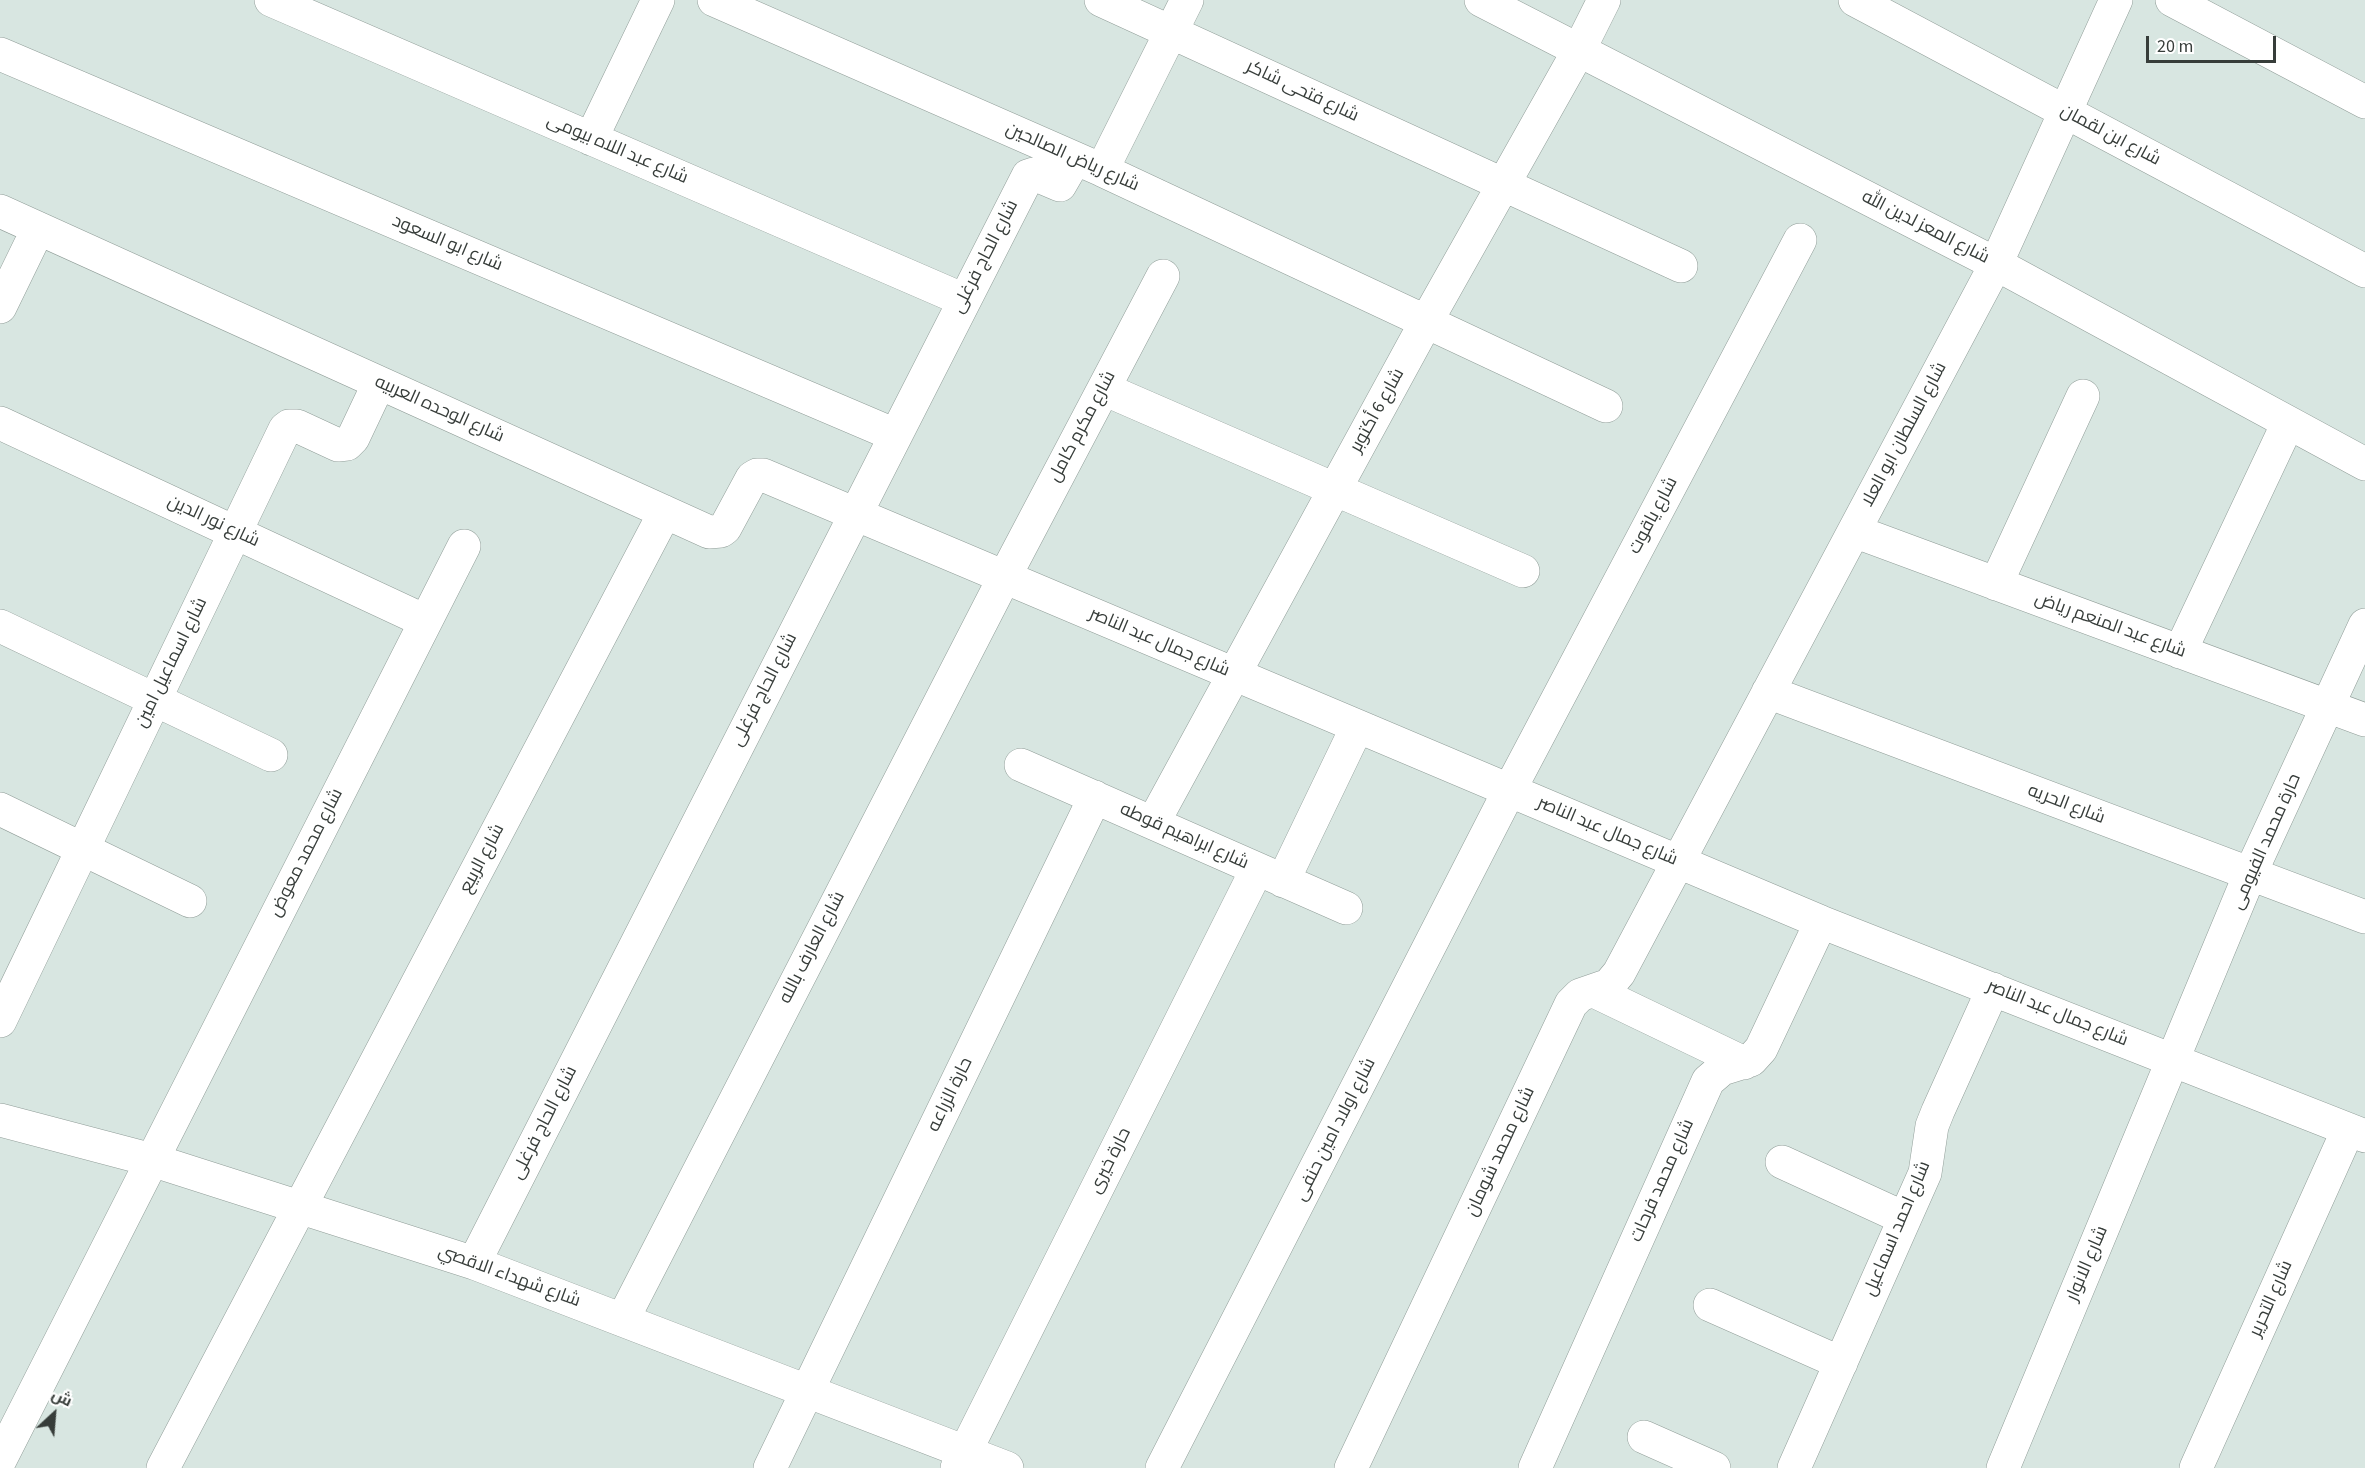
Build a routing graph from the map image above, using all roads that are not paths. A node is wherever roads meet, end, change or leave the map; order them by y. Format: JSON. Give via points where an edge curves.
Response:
{"nodes":[{"id":1,"x":271,"y":0,"type":"edge"},
{"id":2,"x":658,"y":0,"type":"edge"},
{"id":3,"x":714,"y":0,"type":"edge"},
{"id":4,"x":1101,"y":0,"type":"edge"},
{"id":5,"x":1187,"y":0,"type":"edge"},
{"id":6,"x":1481,"y":0,"type":"edge"},
{"id":7,"x":1604,"y":0,"type":"edge"},
{"id":8,"x":1855,"y":0,"type":"edge"},
{"id":9,"x":2116,"y":0,"type":"edge"},
{"id":10,"x":2172,"y":0,"type":"edge"},
{"id":11,"x":1171,"y":32,"type":"junction"},
{"id":12,"x":1579,"y":50,"type":"junction"},
{"id":13,"x":0,"y":54,"type":"edge"},
{"id":14,"x":2365,"y":102,"type":"edge"},
{"id":15,"x":2066,"y":112,"type":"junction"},
{"id":16,"x":591,"y":139,"type":"junction"},
{"id":17,"x":1088,"y":165,"type":"junction"},
{"id":18,"x":1503,"y":184,"type":"junction"},
{"id":19,"x":0,"y":212,"type":"edge"},
{"id":20,"x":38,"y":229,"type":"junction"},
{"id":21,"x":1800,"y":240,"type":"dead end"},
{"id":22,"x":1996,"y":264,"type":"junction"},
{"id":23,"x":1681,"y":266,"type":"dead end"},
{"id":24,"x":2365,"y":271,"type":"edge"},
{"id":25,"x":1163,"y":276,"type":"dead end"},
{"id":26,"x":963,"y":300,"type":"junction"},
{"id":27,"x":0,"y":307,"type":"edge"},
{"id":28,"x":1426,"y":322,"type":"junction"},
{"id":29,"x":379,"y":383,"type":"junction"},
{"id":30,"x":1104,"y":389,"type":"junction"},
{"id":31,"x":2083,"y":396,"type":"dead end"},
{"id":32,"x":1606,"y":406,"type":"dead end"},
{"id":33,"x":0,"y":423,"type":"edge"},
{"id":34,"x":2288,"y":423,"type":"junction"},
{"id":35,"x":895,"y":435,"type":"junction"},
{"id":36,"x":2365,"y":464,"type":"edge"},
{"id":37,"x":1335,"y":489,"type":"junction"},
{"id":38,"x":665,"y":512,"type":"junction"},
{"id":39,"x":854,"y":514,"type":"junction"},
{"id":40,"x":1854,"y":531,"type":"junction"},
{"id":41,"x":235,"y":532,"type":"junction"},
{"id":42,"x":464,"y":546,"type":"dead end"},
{"id":43,"x":1523,"y":571,"type":"dead end"},
{"id":44,"x":1004,"y":578,"type":"junction"},
{"id":45,"x":1996,"y":584,"type":"junction"},
{"id":46,"x":425,"y":621,"type":"junction"},
{"id":47,"x":2365,"y":625,"type":"edge"},
{"id":48,"x":0,"y":626,"type":"edge"},
{"id":49,"x":2180,"y":652,"type":"junction"},
{"id":50,"x":1233,"y":674,"type":"junction"},
{"id":51,"x":1768,"y":692,"type":"junction"},
{"id":52,"x":154,"y":699,"type":"junction"},
{"id":53,"x":2328,"y":707,"type":"junction"},
{"id":54,"x":2365,"y":720,"type":"edge"},
{"id":55,"x":1357,"y":727,"type":"junction"},
{"id":56,"x":272,"y":754,"type":"dead end"},
{"id":57,"x":1021,"y":765,"type":"dead end"},
{"id":58,"x":1509,"y":791,"type":"junction"},
{"id":59,"x":1095,"y":797,"type":"junction"},
{"id":60,"x":0,"y":809,"type":"edge"},
{"id":61,"x":1153,"y":823,"type":"junction"},
{"id":62,"x":83,"y":849,"type":"junction"},
{"id":63,"x":1678,"y":861,"type":"junction"},
{"id":64,"x":2250,"y":874,"type":"junction"},
{"id":65,"x":1270,"y":875,"type":"junction"},
{"id":66,"x":190,"y":901,"type":"dead end"},
{"id":67,"x":1346,"y":908,"type":"dead end"},
{"id":68,"x":2365,"y":917,"type":"edge"},
{"id":69,"x":1821,"y":922,"type":"junction"},
{"id":70,"x":1993,"y":989,"type":"junction"},
{"id":71,"x":1594,"y":991,"type":"junction"},
{"id":72,"x":0,"y":1021,"type":"edge"},
{"id":73,"x":2173,"y":1060,"type":"junction"},
{"id":74,"x":1744,"y":1063,"type":"junction"},
{"id":75,"x":0,"y":1120,"type":"edge"},
{"id":76,"x":2356,"y":1133,"type":"edge"},
{"id":77,"x":152,"y":1160,"type":"junction"},
{"id":78,"x":1782,"y":1162,"type":"dead end"},
{"id":79,"x":302,"y":1207,"type":"junction"},
{"id":80,"x":1904,"y":1218,"type":"junction"},
{"id":81,"x":474,"y":1263,"type":"junction"},
{"id":82,"x":1710,"y":1305,"type":"dead end"},
{"id":83,"x":623,"y":1318,"type":"junction"},
{"id":84,"x":1841,"y":1363,"type":"junction"},
{"id":85,"x":806,"y":1392,"type":"junction"},
{"id":86,"x":1644,"y":1437,"type":"dead end"},
{"id":87,"x":0,"y":1460,"type":"edge"},
{"id":88,"x":961,"y":1460,"type":"edge"},
{"id":89,"x":163,"y":1468,"type":"edge"},
{"id":90,"x":770,"y":1468,"type":"edge"},
{"id":91,"x":1007,"y":1468,"type":"edge"},
{"id":92,"x":1162,"y":1468,"type":"edge"},
{"id":93,"x":1352,"y":1468,"type":"edge"},
{"id":94,"x":1535,"y":1468,"type":"edge"},
{"id":95,"x":1714,"y":1468,"type":"edge"},
{"id":96,"x":1794,"y":1468,"type":"edge"},
{"id":97,"x":2003,"y":1468,"type":"edge"},
{"id":98,"x":2196,"y":1468,"type":"edge"}],
"edges":[{"from":1,"to":16,"type":"street","name":"شارع عبد اللاه بيومى"},
{"from":2,"to":16,"type":"street"},
{"from":3,"to":17,"type":"street","name":"شارع رياض الصالحين"},
{"from":4,"to":11,"type":"street","name":"شارع فتحى شاكر"},
{"from":5,"to":11,"type":"street"},
{"from":6,"to":12,"type":"street","name":"شارع المعز لدين الله"},
{"from":7,"to":12,"type":"street","name":"شارع 6 أكتوبر"},
{"from":8,"to":15,"type":"street","name":"شارع ابن لقمان"},
{"from":9,"to":15,"type":"street","name":"شارع السلطان ابو العلا"},
{"from":10,"to":14,"type":"street"},
{"from":11,"to":17,"type":"street"},
{"from":11,"to":18,"type":"street","name":"شارع فتحى شاكر"},
{"from":12,"to":18,"type":"street","name":"شارع 6 أكتوبر"},
{"from":12,"to":22,"type":"street","name":"شارع المعز لدين الله"},
{"from":13,"to":35,"type":"street","name":"شارع ابو السعود"},
{"from":15,"to":22,"type":"street","name":"شارع السلطان ابو العلا"},
{"from":15,"to":24,"type":"street","name":"شارع ابن لقمان"},
{"from":16,"to":26,"type":"street","name":"شارع عبد اللاه بيومى"},
{"from":17,"to":26,"type":"street","name":"شارع الحاج فرغلى","via":[[1060,185],[1034,174],[1028,176]]},
{"from":17,"to":28,"type":"street","name":"شارع رياض الصالحين"},
{"from":18,"to":23,"type":"street","name":"شارع فتحى شاكر"},
{"from":18,"to":28,"type":"street","name":"شارع 6 أكتوبر"},
{"from":19,"to":20,"type":"street","name":"شارع الوحده العربيه"},
{"from":20,"to":27,"type":"street"},
{"from":20,"to":29,"type":"street","name":"شارع الوحده العربيه"},
{"from":21,"to":58,"type":"street","name":"شارع ياقوت"},
{"from":22,"to":34,"type":"street","name":"شارع المعز لدين الله"},
{"from":22,"to":40,"type":"street","name":"شارع السلطان ابو العلا"},
{"from":25,"to":30,"type":"street","name":"شارع مكرم كامل"},
{"from":26,"to":35,"type":"street","name":"شارع الحاج فرغلى"},
{"from":28,"to":32,"type":"street","name":"شارع رياض الصالحين"},
{"from":28,"to":37,"type":"street","name":"شارع 6 أكتوبر"},
{"from":29,"to":38,"type":"street","name":"شارع الوحده العربيه"},
{"from":29,"to":41,"type":"street","name":"شارع اسماعيل امين","via":[[347,444],[338,445],[297,426],[285,429]]},
{"from":30,"to":37,"type":"street"},
{"from":30,"to":44,"type":"street","name":"شارع مكرم كامل"},
{"from":31,"to":45,"type":"street"},
{"from":33,"to":41,"type":"street","name":"شارع نور الدين"},
{"from":34,"to":36,"type":"street","name":"شارع المعز لدين الله"},
{"from":34,"to":49,"type":"street"},
{"from":35,"to":39,"type":"street","name":"شارع الحاج فرغلى"},
{"from":37,"to":43,"type":"street"},
{"from":37,"to":50,"type":"street","name":"شارع 6 أكتوبر"},
{"from":38,"to":39,"type":"street","name":"شارع الوحده العربيه","via":[[709,532],[721,531],[752,478],[760,475]]},
{"from":38,"to":79,"type":"street","name":"شارع الربيع"},
{"from":39,"to":44,"type":"street","name":"شارع جمال عبد الناصر"},
{"from":39,"to":81,"type":"street","name":"شارع الحاج فرغلى"},
{"from":40,"to":45,"type":"street","name":"شارع عبد المنعم رياض"},
{"from":40,"to":51,"type":"street","name":"شارع السلطان ابو العلا"},
{"from":41,"to":46,"type":"street","name":"شارع نور الدين"},
{"from":41,"to":52,"type":"street","name":"شارع اسماعيل امين"},
{"from":42,"to":46,"type":"street","name":"شارع محمد معوض"},
{"from":44,"to":50,"type":"street","name":"شارع جمال عبد الناصر"},
{"from":44,"to":83,"type":"street","name":"شارع العارف بالله"},
{"from":45,"to":49,"type":"street","name":"شارع عبد المنعم رياض"},
{"from":46,"to":77,"type":"street","name":"شارع محمد معوض"},
{"from":47,"to":53,"type":"street","name":"حارة محمد الفيومى"},
{"from":48,"to":52,"type":"street"},
{"from":49,"to":53,"type":"street","name":"شارع عبد المنعم رياض"},
{"from":50,"to":55,"type":"street","name":"شارع جمال عبد الناصر"},
{"from":50,"to":61,"type":"street","name":"شارع 6 أكتوبر"},
{"from":51,"to":63,"type":"street","name":"شارع السلطان ابو العلا"},
{"from":51,"to":64,"type":"street","name":"شارع الحريه"},
{"from":52,"to":56,"type":"street"},
{"from":52,"to":62,"type":"street","name":"شارع اسماعيل امين"},
{"from":53,"to":54,"type":"street","name":"شارع عبد المنعم رياض"},
{"from":53,"to":64,"type":"street","name":"حارة محمد الفيومى"},
{"from":55,"to":58,"type":"street","name":"شارع جمال عبد الناصر"},
{"from":55,"to":65,"type":"street","name":"حارة خيرى"},
{"from":57,"to":59,"type":"street","name":"شارع ابراهيم قوطه"},
{"from":58,"to":63,"type":"street","name":"شارع جمال عبد الناصر"},
{"from":58,"to":92,"type":"street","name":"شارع اولاد امين حنفى"},
{"from":59,"to":61,"type":"street","name":"شارع ابراهيم قوطه"},
{"from":59,"to":85,"type":"street","name":"حارة الزراعه"},
{"from":60,"to":62,"type":"street"},
{"from":61,"to":65,"type":"street","name":"شارع ابراهيم قوطه"},
{"from":62,"to":66,"type":"street"},
{"from":62,"to":72,"type":"street","name":"شارع اسماعيل امين"},
{"from":63,"to":69,"type":"street","name":"شارع جمال عبد الناصر"},
{"from":63,"to":71,"type":"street","name":"شارع محمد شومان","via":[[1619,973],[1609,985]]},
{"from":64,"to":68,"type":"street","name":"شارع الحريه"},
{"from":64,"to":73,"type":"street","name":"حارة محمد الفيومى"},
{"from":65,"to":67,"type":"street","name":"شارع ابراهيم قوطه"},
{"from":65,"to":88,"type":"street","name":"حارة خيرى"},
{"from":69,"to":70,"type":"street","name":"شارع جمال عبد الناصر"},
{"from":69,"to":74,"type":"street","name":"شارع محمد فرحات","via":[[1761,1049]]},
{"from":70,"to":73,"type":"street","name":"شارع جمال عبد الناصر"},
{"from":70,"to":80,"type":"street","name":"شارع احمد اسماعيل","via":[[1932,1126],[1927,1165]]},
{"from":71,"to":74,"type":"street"},
{"from":71,"to":93,"type":"street","name":"شارع محمد شومان","via":[[1571,1004]]},
{"from":73,"to":76,"type":"street","name":"شارع جمال عبد الناصر"},
{"from":73,"to":97,"type":"street","name":"شارع الانوار"},
{"from":74,"to":94,"type":"street","name":"شارع محمد فرحات","via":[[1722,1070],[1708,1081]]},
{"from":75,"to":77,"type":"street","name":"شارع شهداء الاقصي"},
{"from":76,"to":98,"type":"street","name":"شارع التحرير"},
{"from":77,"to":79,"type":"street","name":"شارع شهداء الاقصي"},
{"from":77,"to":87,"type":"street","name":"شارع محمد معوض"},
{"from":78,"to":80,"type":"street"},
{"from":79,"to":81,"type":"street","name":"شارع شهداء الاقصي"},
{"from":79,"to":89,"type":"street","name":"شارع الربيع"},
{"from":80,"to":84,"type":"street","name":"شارع احمد اسماعيل"},
{"from":81,"to":83,"type":"street","name":"شارع شهداء الاقصي"},
{"from":82,"to":84,"type":"street"},
{"from":83,"to":85,"type":"street","name":"شارع شهداء الاقصي"},
{"from":84,"to":96,"type":"street","name":"شارع احمد اسماعيل"},
{"from":85,"to":88,"type":"street","name":"شارع شهداء الاقصي"},
{"from":85,"to":90,"type":"street","name":"حارة الزراعه"},
{"from":86,"to":95,"type":"street"},
{"from":88,"to":91,"type":"street","name":"شارع شهداء الاقصي"}]}
